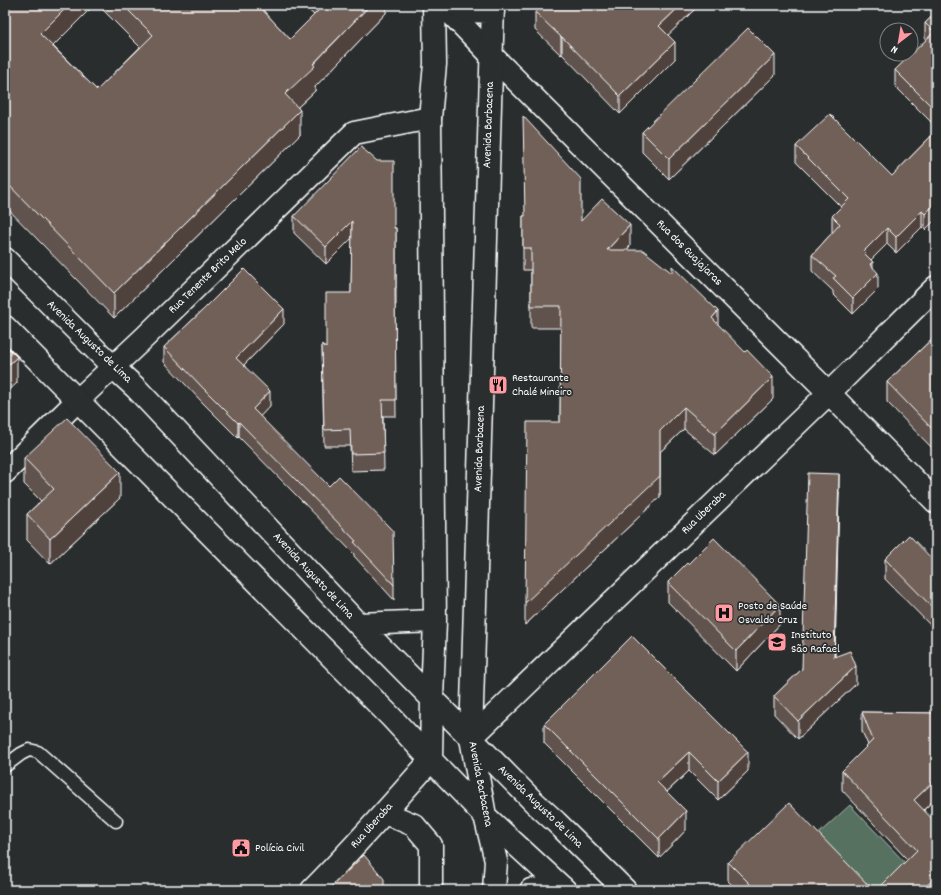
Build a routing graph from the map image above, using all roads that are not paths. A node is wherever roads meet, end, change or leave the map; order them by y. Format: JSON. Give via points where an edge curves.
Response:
{"nodes":[{"id":1,"x":434,"y":5,"type":"edge"},
{"id":2,"x":442,"y":5,"type":"edge"},
{"id":3,"x":455,"y":5,"type":"edge"},
{"id":4,"x":496,"y":8,"type":"edge"},
{"id":5,"x":492,"y":56,"type":"junction"},
{"id":6,"x":430,"y":118,"type":"junction"},
{"id":7,"x":5,"y":259,"type":"edge"},
{"id":8,"x":936,"y":287,"type":"edge"},
{"id":9,"x":5,"y":326,"type":"edge"},
{"id":10,"x":113,"y":367,"type":"junction"},
{"id":11,"x":829,"y":393,"type":"junction"},
{"id":12,"x":78,"y":400,"type":"junction"},
{"id":13,"x":5,"y":472,"type":"edge"},
{"id":14,"x":936,"y":502,"type":"edge"},
{"id":15,"x":435,"y":621,"type":"junction"},
{"id":16,"x":358,"y":624,"type":"junction"},
{"id":17,"x":432,"y":698,"type":"junction"},
{"id":18,"x":471,"y":738,"type":"junction"},
{"id":19,"x":431,"y":760,"type":"junction"},
{"id":20,"x":5,"y":766,"type":"edge"},
{"id":21,"x":385,"y":812,"type":"junction"},
{"id":22,"x":485,"y":816,"type":"junction"},
{"id":23,"x":116,"y":821,"type":"dead end"},
{"id":24,"x":563,"y":888,"type":"edge"},
{"id":25,"x":312,"y":890,"type":"edge"},
{"id":26,"x":430,"y":890,"type":"edge"},
{"id":27,"x":494,"y":890,"type":"edge"},
{"id":28,"x":531,"y":890,"type":"edge"},
{"id":29,"x":625,"y":890,"type":"edge"}],
"edges":[{"from":1,"to":6,"type":"main road","via":[[435,64]]},
{"from":2,"to":5,"type":"main road","name":"Rua dos Guajajaras"},
{"from":3,"to":4,"type":"main road","via":[[468,11]]},
{"from":4,"to":5,"type":"main road","name":"Avenida Barbacena"},
{"from":5,"to":11,"type":"main road","name":"Rua dos Guajajaras"},
{"from":5,"to":18,"type":"main road","name":"Avenida Barbacena"},
{"from":6,"to":10,"type":"main road","name":"Rua Tenente Brito Melo","via":[[354,133]]},
{"from":6,"to":15,"type":"main road"},
{"from":7,"to":10,"type":"main road","name":"Avenida Augusto de Lima"},
{"from":8,"to":11,"type":"main road","name":"Rua Uberaba"},
{"from":9,"to":12,"type":"main road"},
{"from":10,"to":12,"type":"main road","name":"Rua Tenente Brito Melo"},
{"from":10,"to":16,"type":"main road","name":"Avenida Augusto de Lima","via":[[136,388]]},
{"from":11,"to":14,"type":"main road","name":"Rua dos Guajajaras"},
{"from":11,"to":18,"type":"main road","name":"Rua Uberaba"},
{"from":12,"to":13,"type":"main road","name":"Rua Tenente Brito Melo"},
{"from":12,"to":19,"type":"main road"},
{"from":15,"to":16,"type":"main road"},
{"from":15,"to":17,"type":"main road"},
{"from":16,"to":17,"type":"main road","name":"Avenida Augusto de Lima"},
{"from":17,"to":18,"type":"main road","name":"Avenida Augusto de Lima"},
{"from":17,"to":19,"type":"main road"},
{"from":18,"to":22,"type":"main road","name":"Avenida Barbacena"},
{"from":18,"to":29,"type":"main road","name":"Avenida Augusto de Lima"},
{"from":19,"to":21,"type":"main road","name":"Rua Uberaba"},
{"from":19,"to":22,"type":"main road"},
{"from":20,"to":23,"type":"lane","via":[[28,750],[38,752]]},
{"from":21,"to":25,"type":"main road","name":"Rua Uberaba"},
{"from":21,"to":26,"type":"main road","via":[[414,825],[431,845]]},
{"from":22,"to":24,"type":"main road"},
{"from":22,"to":27,"type":"main road","name":"Avenida Barbacena","via":[[496,861]]},
{"from":24,"to":28,"type":"main road"}]}
